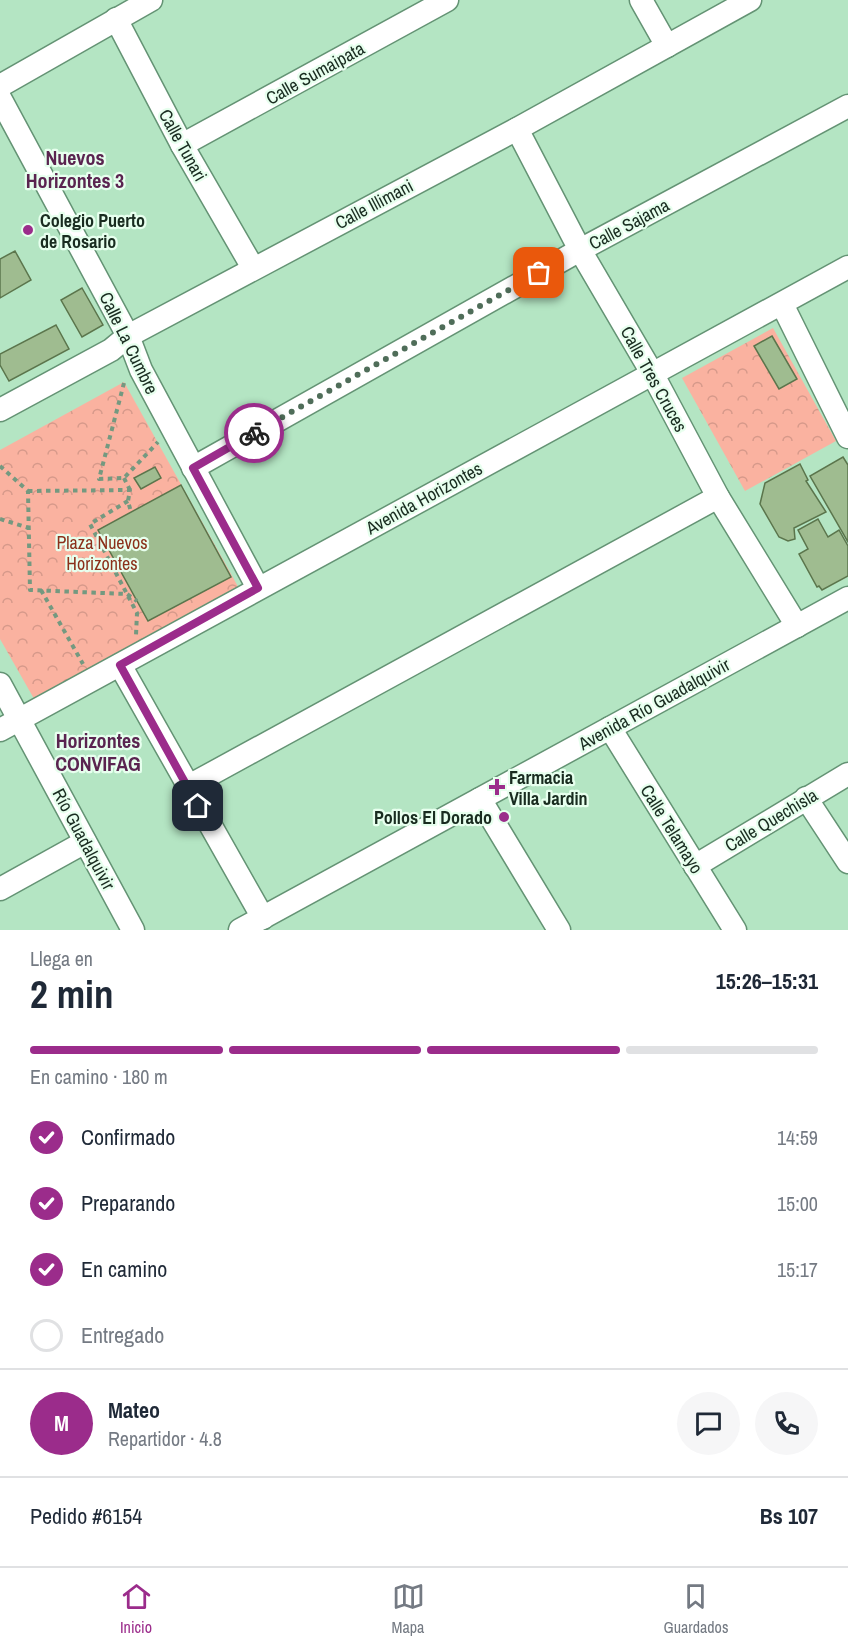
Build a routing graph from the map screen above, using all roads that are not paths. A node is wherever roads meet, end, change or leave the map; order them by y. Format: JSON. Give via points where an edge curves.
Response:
{"nodes":[{"id":1,"x":151,"y":0,"type":"edge"},
{"id":2,"x":447,"y":0,"type":"edge"},
{"id":3,"x":641,"y":0,"type":"edge"},
{"id":4,"x":750,"y":0,"type":"edge"},
{"id":5,"x":116,"y":19,"type":"junction"},
{"id":6,"x":667,"y":46,"type":"junction"},
{"id":7,"x":0,"y":86,"type":"edge"},
{"id":8,"x":0,"y":98,"type":"edge"},
{"id":9,"x":848,"y":106,"type":"edge"},
{"id":10,"x":517,"y":129,"type":"junction"},
{"id":11,"x":182,"y":145,"type":"junction"},
{"id":12,"x":580,"y":250,"type":"junction"},
{"id":13,"x":848,"y":267,"type":"edge"},
{"id":14,"x":253,"y":268,"type":"junction"},
{"id":15,"x":782,"y":304,"type":"junction"},
{"id":16,"x":128,"y":336,"type":"junction"},
{"id":17,"x":652,"y":373,"type":"junction"},
{"id":18,"x":0,"y":410,"type":"edge"},
{"id":19,"x":848,"y":436,"type":"edge"},
{"id":20,"x":193,"y":468,"type":"junction"},
{"id":21,"x":718,"y":496,"type":"junction"},
{"id":22,"x":258,"y":588,"type":"junction"},
{"id":23,"x":848,"y":598,"type":"edge"},
{"id":24,"x":797,"y":626,"type":"junction"},
{"id":25,"x":120,"y":665,"type":"junction"},
{"id":26,"x":0,"y":684,"type":"edge"},
{"id":27,"x":20,"y":719,"type":"junction"},
{"id":28,"x":610,"y":728,"type":"junction"},
{"id":29,"x":0,"y":730,"type":"edge"},
{"id":30,"x":848,"y":774,"type":"edge"},
{"id":31,"x":187,"y":787,"type":"junction"},
{"id":32,"x":806,"y":798,"type":"junction"},
{"id":33,"x":480,"y":799,"type":"junction"},
{"id":34,"x":85,"y":842,"type":"junction"},
{"id":35,"x":848,"y":862,"type":"edge"},
{"id":36,"x":695,"y":866,"type":"junction"},
{"id":37,"x":0,"y":889,"type":"edge"},
{"id":38,"x":263,"y":918,"type":"junction"},
{"id":39,"x":133,"y":930,"type":"edge"},
{"id":40,"x":240,"y":930,"type":"edge"},
{"id":41,"x":559,"y":930,"type":"edge"},
{"id":42,"x":735,"y":930,"type":"edge"}],
"edges":[{"from":1,"to":5,"type":"street"},
{"from":2,"to":11,"type":"street","name":"Calle Sumaipata"},
{"from":3,"to":6,"type":"street"},
{"from":4,"to":6,"type":"street","name":"Calle Illimani"},
{"from":5,"to":7,"type":"street"},
{"from":5,"to":11,"type":"street","name":"Calle Tunari"},
{"from":6,"to":10,"type":"street","name":"Calle Illimani"},
{"from":8,"to":16,"type":"street","name":"Calle La Cumbre"},
{"from":9,"to":12,"type":"street","name":"Calle Sajama"},
{"from":10,"to":12,"type":"street","name":"Calle Tres Cruces"},
{"from":10,"to":14,"type":"street","name":"Calle Illimani"},
{"from":11,"to":14,"type":"street","name":"Calle Tunari"},
{"from":12,"to":17,"type":"street","name":"Calle Tres Cruces"},
{"from":12,"to":20,"type":"street","name":"Calle Sajama"},
{"from":13,"to":15,"type":"street","name":"Avenida Horizontes"},
{"from":14,"to":16,"type":"street","name":"Calle Illimani"},
{"from":15,"to":17,"type":"street","name":"Avenida Horizontes"},
{"from":15,"to":19,"type":"street"},
{"from":16,"to":18,"type":"street","name":"Calle Illimani","via":[[111,350]]},
{"from":16,"to":20,"type":"street","name":"Calle La Cumbre","via":[[141,370]]},
{"from":17,"to":21,"type":"street","name":"Calle Tres Cruces"},
{"from":17,"to":22,"type":"street","name":"Avenida Horizontes"},
{"from":20,"to":22,"type":"street","name":"Calle La Cumbre"},
{"from":21,"to":24,"type":"street","name":"Calle Tres Cruces"},
{"from":21,"to":31,"type":"street"},
{"from":22,"to":25,"type":"street","name":"Avenida Horizontes"},
{"from":23,"to":24,"type":"street","name":"Avenida Río Guadalquivir"},
{"from":24,"to":28,"type":"street","name":"Avenida Río Guadalquivir"},
{"from":25,"to":27,"type":"street","name":"Avenida Horizontes"},
{"from":25,"to":31,"type":"street"},
{"from":26,"to":27,"type":"street","name":"Río Guadalquivir"},
{"from":27,"to":29,"type":"street","name":"Avenida Horizontes"},
{"from":27,"to":34,"type":"street","name":"Río Guadalquivir"},
{"from":28,"to":33,"type":"street","name":"Avenida Río Guadalquivir"},
{"from":28,"to":36,"type":"street","name":"Calle Telamayo"},
{"from":30,"to":32,"type":"street","name":"Calle Quechisla"},
{"from":31,"to":38,"type":"street"},
{"from":32,"to":35,"type":"street"},
{"from":32,"to":36,"type":"street","name":"Calle Quechisla"},
{"from":33,"to":38,"type":"street","name":"Avenida Río Guadalquivir"},
{"from":33,"to":41,"type":"street"},
{"from":34,"to":37,"type":"street"},
{"from":34,"to":39,"type":"street","name":"Río Guadalquivir"},
{"from":36,"to":42,"type":"street","name":"Calle Telamayo"},
{"from":38,"to":40,"type":"street","name":"Avenida Río Guadalquivir"}]}
